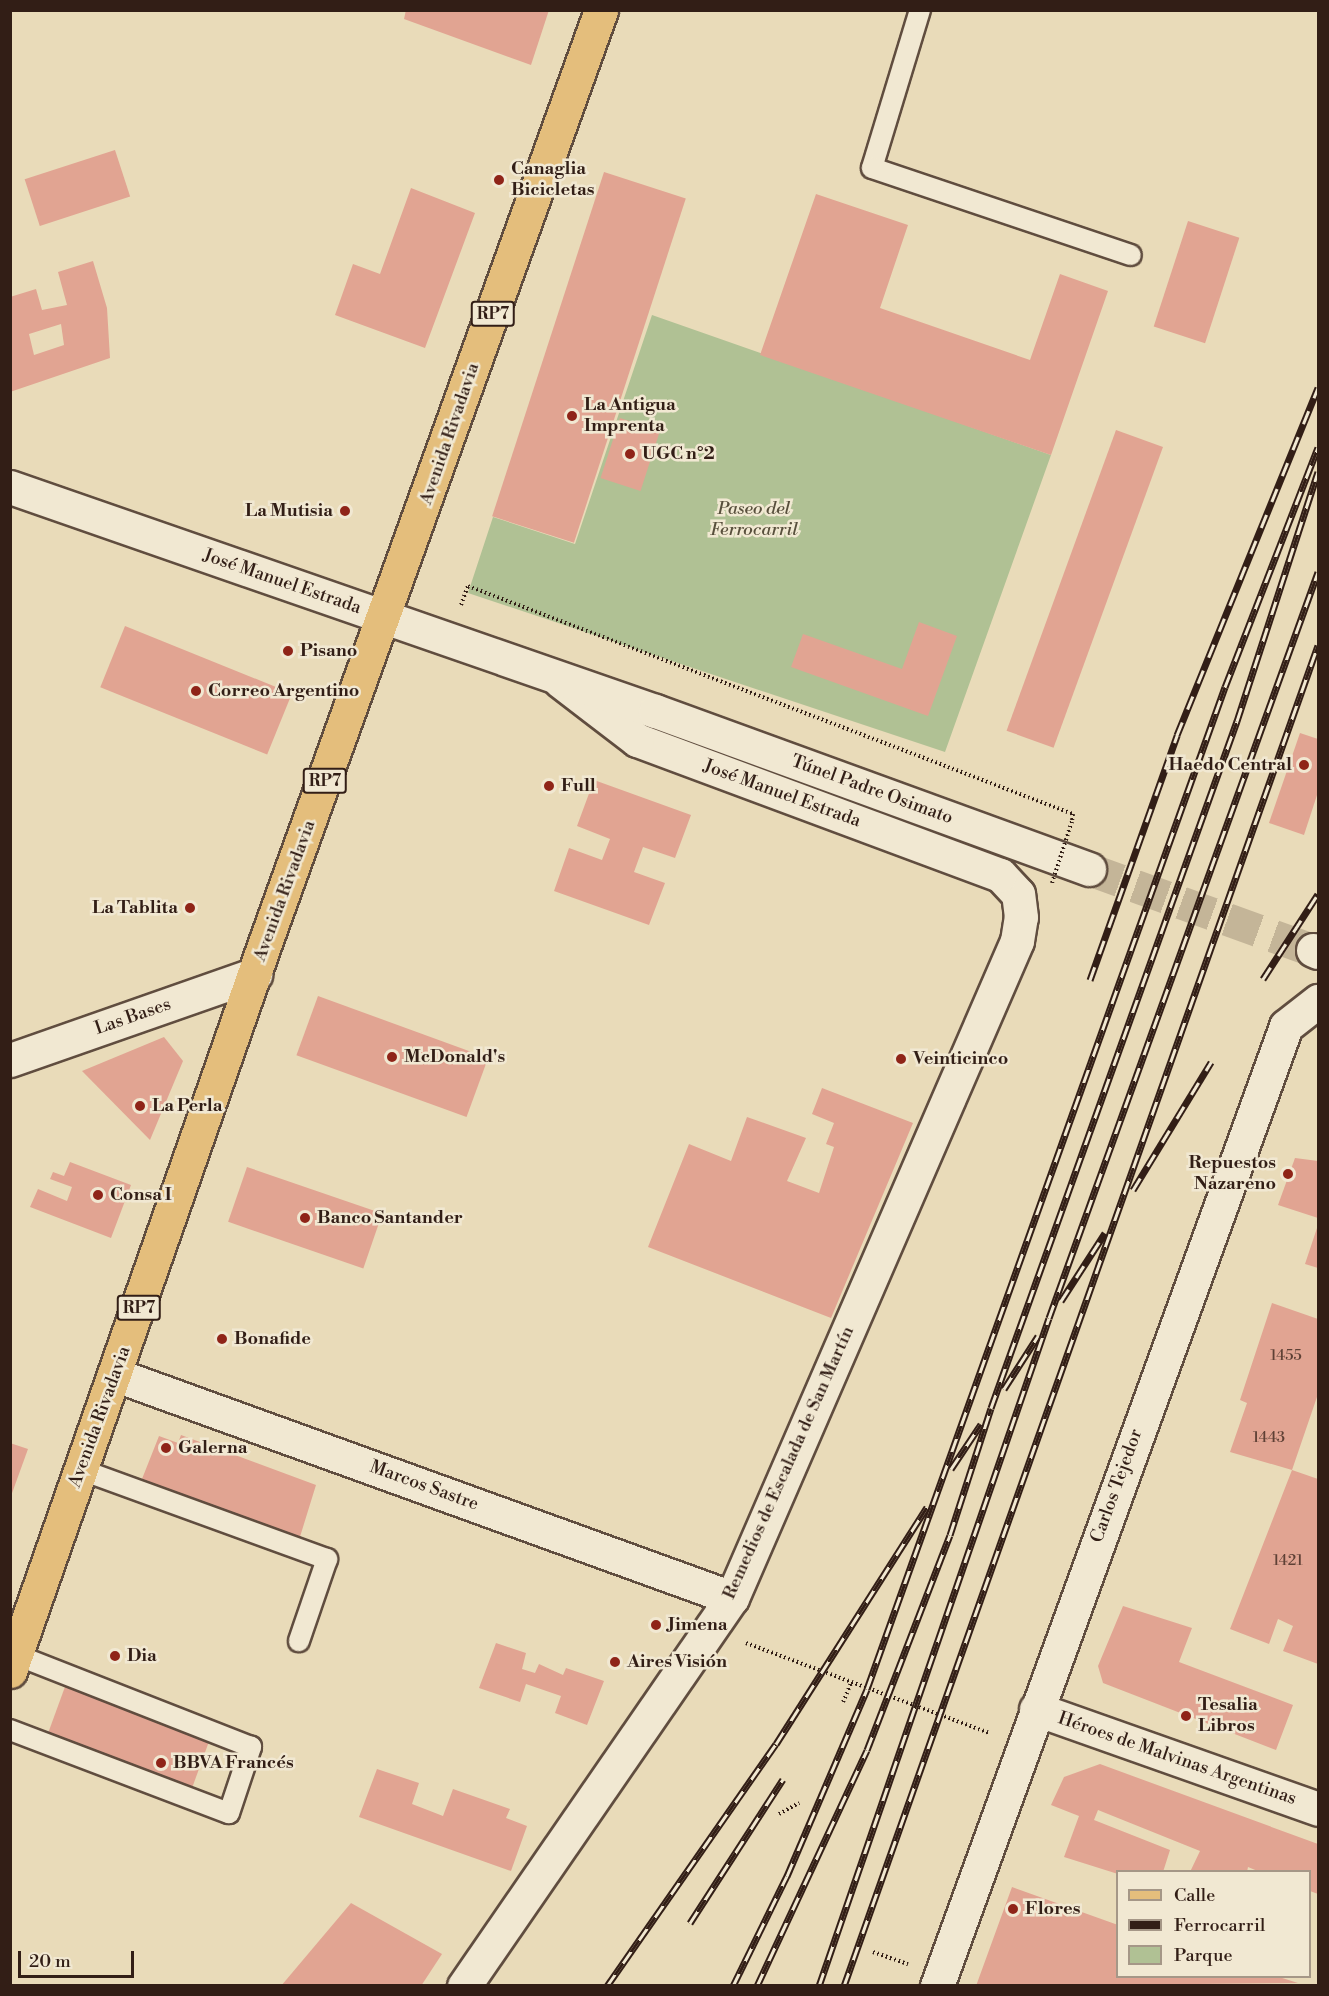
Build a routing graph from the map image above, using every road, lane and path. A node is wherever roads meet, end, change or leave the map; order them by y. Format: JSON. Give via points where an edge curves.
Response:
{"nodes":[{"id":1,"x":601,"y":10,"type":"edge"},
{"id":2,"x":920,"y":10,"type":"edge"},
{"id":3,"x":1131,"y":255,"type":"dead end"},
{"id":4,"x":10,"y":487,"type":"edge"},
{"id":5,"x":385,"y":618,"type":"junction"},
{"id":6,"x":449,"y":639,"type":"junction"},
{"id":7,"x":553,"y":676,"type":"junction"},
{"id":8,"x":656,"y":711,"type":"joint"},
{"id":9,"x":1089,"y":869,"type":"tunnel mouth"},
{"id":10,"x":1052,"y":883,"type":"dead end"},
{"id":11,"x":1018,"y":894,"type":"joint"},
{"id":12,"x":255,"y":974,"type":"junction"},
{"id":13,"x":1318,"y":1001,"type":"edge"},
{"id":14,"x":10,"y":1060,"type":"edge"},
{"id":15,"x":116,"y":1375,"type":"junction"},
{"id":16,"x":82,"y":1470,"type":"junction"},
{"id":17,"x":732,"y":1598,"type":"junction"},
{"id":18,"x":299,"y":1641,"type":"dead end"},
{"id":19,"x":698,"y":1651,"type":"junction"},
{"id":20,"x":13,"y":1663,"type":"edge"},
{"id":21,"x":851,"y":1683,"type":"junction"},
{"id":22,"x":843,"y":1702,"type":"dead end"},
{"id":23,"x":1036,"y":1709,"type":"junction"},
{"id":24,"x":10,"y":1730,"type":"edge"},
{"id":25,"x":1022,"y":1745,"type":"junction"},
{"id":26,"x":799,"y":1803,"type":"dead end"},
{"id":27,"x":1318,"y":1809,"type":"edge"},
{"id":28,"x":778,"y":1814,"type":"dead end"},
{"id":29,"x":873,"y":1952,"type":"dead end"},
{"id":30,"x":906,"y":1963,"type":"dead end"},
{"id":31,"x":464,"y":1986,"type":"edge"},
{"id":32,"x":937,"y":1986,"type":"edge"}],
"edges":[{"from":1,"to":5,"type":"main road","name":"Avenida Rivadavia","number":"RP7"},
{"from":2,"to":3,"type":"lane","via":[[872,168]]},
{"from":4,"to":5,"type":"street","name":"José Manuel Estrada"},
{"from":5,"to":6,"type":"street","name":"José Manuel Estrada"},
{"from":5,"to":12,"type":"main road","name":"Avenida Rivadavia","number":"RP7"},
{"from":6,"to":7,"type":"street","name":"José Manuel Estrada"},
{"from":6,"to":10,"type":"path","bridge":true,"via":[[468,586],[1073,814]]},
{"from":7,"to":8,"type":"street","name":"José Manuel Estrada"},
{"from":7,"to":11,"type":"street","name":"José Manuel Estrada","via":[[637,740],[1000,875]]},
{"from":8,"to":9,"type":"street","name":"Túnel Padre Osimato"},
{"from":11,"to":17,"type":"street","name":"Remedios de Escalada de San Martín","via":[[1021,917],[1017,941]]},
{"from":12,"to":14,"type":"street","name":"Las Bases"},
{"from":12,"to":15,"type":"main road","name":"Avenida Rivadavia","number":"RP7"},
{"from":13,"to":23,"type":"street","name":"Carlos Tejedor","via":[[1286,1026]]},
{"from":15,"to":16,"type":"main road","name":"Avenida Rivadavia","number":"RP7"},
{"from":15,"to":17,"type":"street","name":"Marcos Sastre"},
{"from":16,"to":18,"type":"lane","via":[[327,1559]]},
{"from":16,"to":20,"type":"main road","name":"Avenida Rivadavia","number":"RP7"},
{"from":17,"to":19,"type":"street","name":"Remedios de Escalada de San Martín"},
{"from":19,"to":21,"type":"path","via":[[728,1665],[744,1642]]},
{"from":19,"to":31,"type":"street","name":"Remedios de Escalada de San Martín"},
{"from":20,"to":24,"type":"lane","via":[[251,1747],[229,1813]]},
{"from":21,"to":22,"type":"path"},
{"from":21,"to":25,"type":"path"},
{"from":23,"to":25,"type":"street","name":"Carlos Tejedor"},
{"from":23,"to":27,"type":"street","name":"Héroes de Malvinas Argentinas"},
{"from":25,"to":32,"type":"street","name":"Carlos Tejedor"},
{"from":26,"to":28,"type":"path"},
{"from":29,"to":30,"type":"path"}]}
